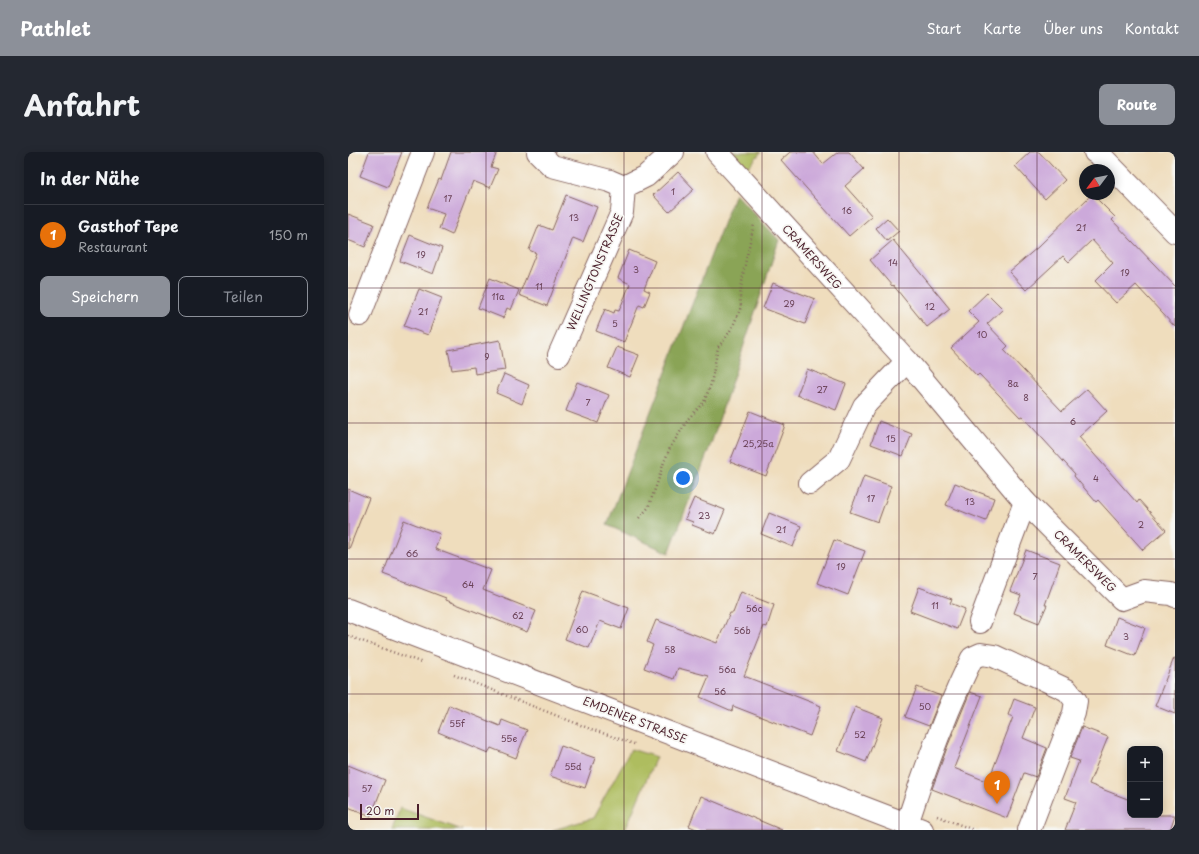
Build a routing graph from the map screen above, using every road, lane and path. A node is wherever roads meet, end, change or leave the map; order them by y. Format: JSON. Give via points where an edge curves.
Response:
{"nodes":[{"id":1,"x":423,"y":152,"type":"edge"},
{"id":2,"x":538,"y":152,"type":"edge"},
{"id":3,"x":673,"y":152,"type":"edge"},
{"id":4,"x":717,"y":152,"type":"edge"},
{"id":5,"x":1095,"y":152,"type":"edge"},
{"id":6,"x":624,"y":187,"type":"junction"},
{"id":7,"x":765,"y":205,"type":"junction"},
{"id":8,"x":1175,"y":232,"type":"edge"},
{"id":9,"x":360,"y":315,"type":"dead end"},
{"id":10,"x":559,"y":355,"type":"dead end"},
{"id":11,"x":908,"y":361,"type":"junction"},
{"id":12,"x":810,"y":483,"type":"dead end"},
{"id":13,"x":1025,"y":502,"type":"junction"},
{"id":14,"x":639,"y":518,"type":"dead end"},
{"id":15,"x":1175,"y":596,"type":"edge"},
{"id":16,"x":348,"y":610,"type":"edge"},
{"id":17,"x":980,"y":622,"type":"dead end"},
{"id":18,"x":348,"y":636,"type":"edge"},
{"id":19,"x":426,"y":664,"type":"dead end"},
{"id":20,"x":448,"y":672,"type":"dead end"},
{"id":21,"x":643,"y":747,"type":"dead end"},
{"id":22,"x":914,"y":827,"type":"edge"},
{"id":23,"x":1029,"y":830,"type":"edge"}],
"edges":[{"from":1,"to":9,"type":"street"},
{"from":2,"to":6,"type":"street","via":[[552,166]]},
{"from":3,"to":6,"type":"street","via":[[646,176]]},
{"from":4,"to":7,"type":"street","name":"CRAMERSWEG"},
{"from":5,"to":8,"type":"street"},
{"from":6,"to":10,"type":"street","name":"WELLINGTONSTRASSE","via":[[622,212]]},
{"from":7,"to":11,"type":"street","name":"CRAMERSWEG"},
{"from":7,"to":14,"type":"path","via":[[755,220],[744,269],[741,307],[729,332],[718,347],[712,384],[704,402],[689,418],[670,448],[648,508]]},
{"from":11,"to":12,"type":"street","via":[[864,406],[839,459]]},
{"from":11,"to":13,"type":"street","name":"CRAMERSWEG"},
{"from":13,"to":15,"type":"street","name":"CRAMERSWEG","via":[[1122,599],[1144,591]]},
{"from":13,"to":17,"type":"street"},
{"from":16,"to":22,"type":"street","name":"EMDENER STRASSE"},
{"from":18,"to":19,"type":"path"},
{"from":20,"to":21,"type":"path","via":[[588,728]]},
{"from":22,"to":23,"type":"street","via":[[918,788],[958,686],[972,658],[981,654],[994,656],[1067,690],[1076,701],[1074,713]]}]}
